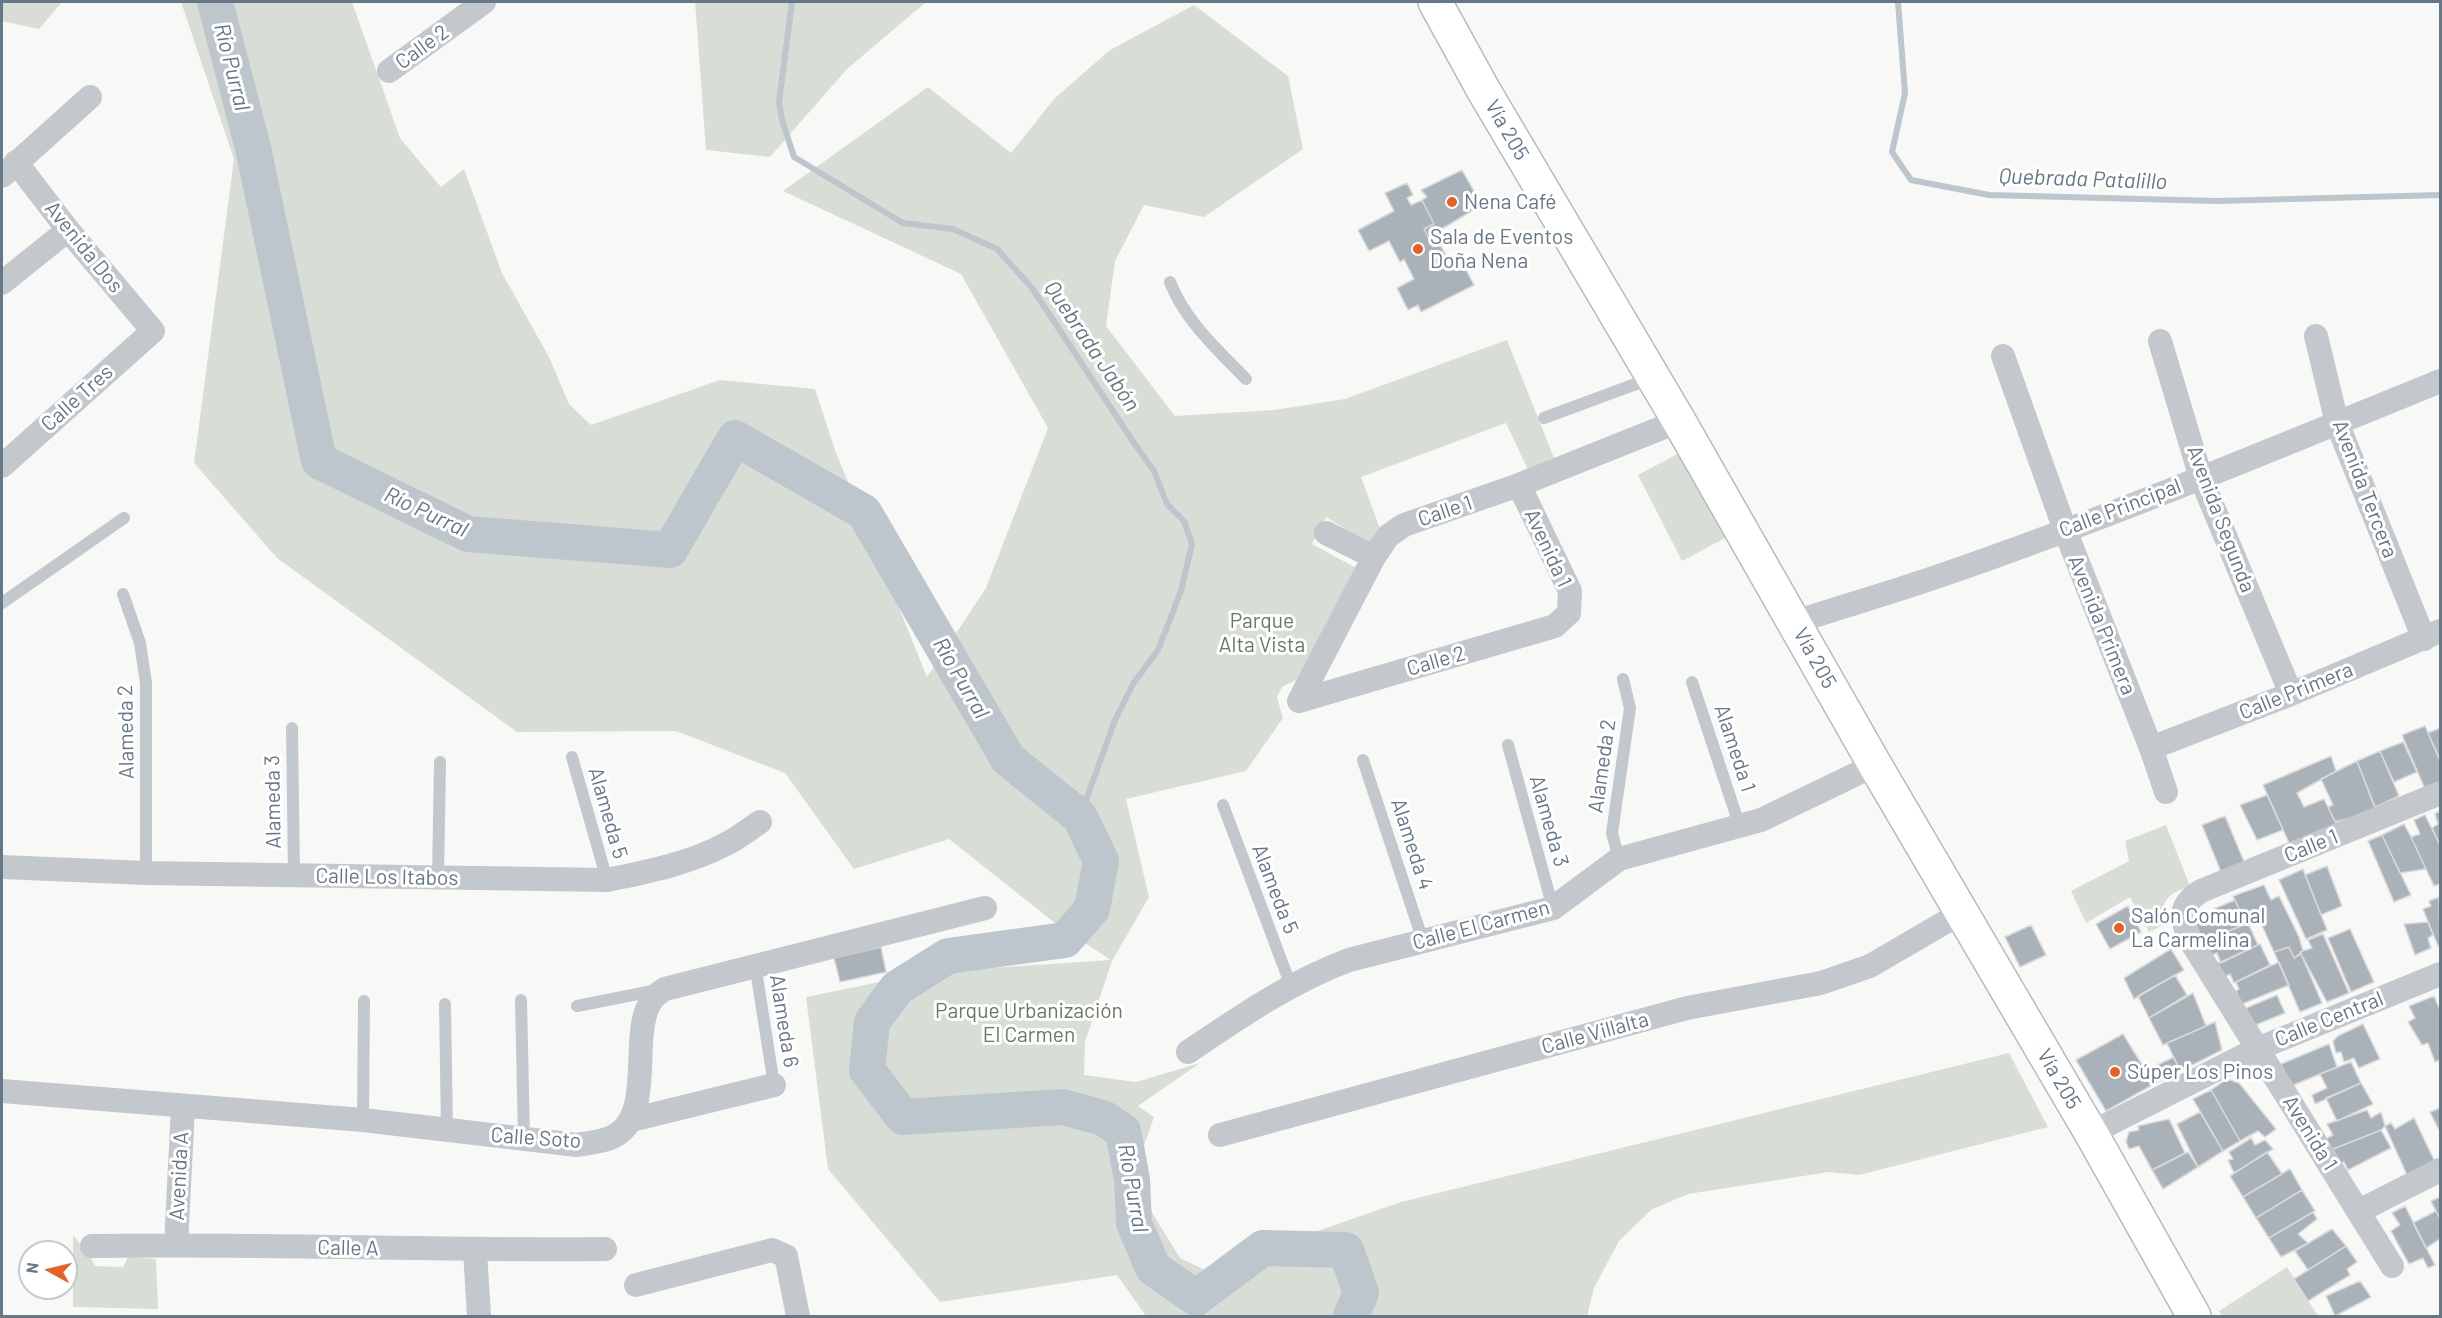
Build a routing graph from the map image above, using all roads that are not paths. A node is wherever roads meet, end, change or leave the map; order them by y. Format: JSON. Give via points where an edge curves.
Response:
{"nodes":[{"id":1,"x":484,"y":2,"type":"edge"},
{"id":2,"x":1435,"y":2,"type":"edge"},
{"id":3,"x":389,"y":72,"type":"dead end"},
{"id":4,"x":90,"y":97,"type":"dead end"},
{"id":5,"x":9,"y":169,"type":"edge"},
{"id":6,"x":68,"y":230,"type":"junction"},
{"id":7,"x":1170,"y":282,"type":"dead end"},
{"id":8,"x":2,"y":283,"type":"edge"},
{"id":9,"x":153,"y":331,"type":"joint"},
{"id":10,"x":2316,"y":336,"type":"dead end"},
{"id":11,"x":2160,"y":341,"type":"dead end"},
{"id":12,"x":2003,"y":356,"type":"dead end"},
{"id":13,"x":1653,"y":377,"type":"junction"},
{"id":14,"x":1246,"y":379,"type":"dead end"},
{"id":15,"x":2440,"y":381,"type":"edge"},
{"id":16,"x":1544,"y":418,"type":"dead end"},
{"id":17,"x":1679,"y":421,"type":"junction"},
{"id":18,"x":2337,"y":423,"type":"junction"},
{"id":19,"x":2,"y":466,"type":"edge"},
{"id":20,"x":2201,"y":478,"type":"junction"},
{"id":21,"x":1519,"y":485,"type":"junction"},
{"id":22,"x":124,"y":518,"type":"dead end"},
{"id":23,"x":2065,"y":530,"type":"junction"},
{"id":24,"x":1326,"y":533,"type":"dead end"},
{"id":25,"x":1374,"y":557,"type":"junction"},
{"id":26,"x":123,"y":594,"type":"dead end"},
{"id":27,"x":2,"y":603,"type":"edge"},
{"id":28,"x":1569,"y":613,"type":"joint"},
{"id":29,"x":1795,"y":622,"type":"junction"},
{"id":30,"x":2432,"y":635,"type":"edge"},
{"id":31,"x":1623,"y":679,"type":"dead end"},
{"id":32,"x":1692,"y":681,"type":"dead end"},
{"id":33,"x":2291,"y":694,"type":"junction"},
{"id":34,"x":1299,"y":701,"type":"joint"},
{"id":35,"x":292,"y":728,"type":"dead end"},
{"id":36,"x":1508,"y":745,"type":"dead end"},
{"id":37,"x":2151,"y":748,"type":"junction"},
{"id":38,"x":572,"y":757,"type":"dead end"},
{"id":39,"x":1363,"y":760,"type":"dead end"},
{"id":40,"x":440,"y":762,"type":"dead end"},
{"id":41,"x":1875,"y":765,"type":"junction"},
{"id":42,"x":2166,"y":792,"type":"dead end"},
{"id":43,"x":2440,"y":793,"type":"edge"},
{"id":44,"x":1223,"y":805,"type":"dead end"},
{"id":45,"x":760,"y":822,"type":"dead end"},
{"id":46,"x":1740,"y":827,"type":"junction"},
{"id":47,"x":1619,"y":859,"type":"junction"},
{"id":48,"x":2,"y":867,"type":"edge"},
{"id":49,"x":146,"y":873,"type":"junction"},
{"id":50,"x":294,"y":875,"type":"junction"},
{"id":51,"x":438,"y":878,"type":"junction"},
{"id":52,"x":606,"y":880,"type":"junction"},
{"id":53,"x":2186,"y":904,"type":"joint"},
{"id":54,"x":986,"y":908,"type":"dead end"},
{"id":55,"x":1553,"y":908,"type":"junction"},
{"id":56,"x":1961,"y":913,"type":"junction"},
{"id":57,"x":1423,"y":941,"type":"junction"},
{"id":58,"x":755,"y":964,"type":"junction"},
{"id":59,"x":2440,"y":974,"type":"edge"},
{"id":60,"x":1291,"y":986,"type":"junction"},
{"id":61,"x":665,"y":989,"type":"junction"},
{"id":62,"x":364,"y":1000,"type":"dead end"},
{"id":63,"x":521,"y":1000,"type":"dead end"},
{"id":64,"x":445,"y":1004,"type":"dead end"},
{"id":65,"x":577,"y":1006,"type":"dead end"},
{"id":66,"x":2257,"y":1049,"type":"junction"},
{"id":67,"x":1188,"y":1052,"type":"dead end"},
{"id":68,"x":774,"y":1085,"type":"joint"},
{"id":69,"x":2,"y":1091,"type":"edge"},
{"id":70,"x":183,"y":1107,"type":"junction"},
{"id":71,"x":363,"y":1120,"type":"junction"},
{"id":72,"x":631,"y":1120,"type":"junction"},
{"id":73,"x":447,"y":1130,"type":"junction"},
{"id":74,"x":2091,"y":1133,"type":"junction"},
{"id":75,"x":1220,"y":1135,"type":"dead end"},
{"id":76,"x":524,"y":1138,"type":"junction"},
{"id":77,"x":2440,"y":1170,"type":"edge"},
{"id":78,"x":2359,"y":1212,"type":"junction"},
{"id":79,"x":176,"y":1245,"type":"junction"},
{"id":80,"x":92,"y":1246,"type":"dead end"},
{"id":81,"x":605,"y":1249,"type":"dead end"},
{"id":82,"x":475,"y":1251,"type":"junction"},
{"id":83,"x":2392,"y":1266,"type":"dead end"},
{"id":84,"x":636,"y":1285,"type":"dead end"},
{"id":85,"x":479,"y":1317,"type":"edge"},
{"id":86,"x":798,"y":1317,"type":"edge"},
{"id":87,"x":2194,"y":1317,"type":"edge"}],
"edges":[{"from":1,"to":3,"type":"street","name":"Calle 2"},
{"from":2,"to":13,"type":"main road","name":"Vía 205"},
{"from":4,"to":5,"type":"street"},
{"from":5,"to":6,"type":"street","name":"Avenida Dos"},
{"from":6,"to":8,"type":"street"},
{"from":6,"to":9,"type":"street","name":"Avenida Dos"},
{"from":7,"to":14,"type":"lane","via":[[1185,313]]},
{"from":9,"to":19,"type":"street","name":"Calle Tres"},
{"from":10,"to":18,"type":"street","name":"Avenida Tercera"},
{"from":11,"to":20,"type":"street","name":"Avenida Segunda"},
{"from":12,"to":23,"type":"street","name":"Avenida Primera"},
{"from":13,"to":16,"type":"lane"},
{"from":13,"to":17,"type":"main road","name":"Vía 205"},
{"from":15,"to":18,"type":"street","name":"Calle Principal"},
{"from":17,"to":21,"type":"street","name":"Calle 1"},
{"from":17,"to":29,"type":"main road","name":"Vía 205"},
{"from":18,"to":20,"type":"street","name":"Calle Principal"},
{"from":18,"to":30,"type":"street","name":"Avenida Tercera"},
{"from":20,"to":23,"type":"street","name":"Calle Principal"},
{"from":20,"to":33,"type":"street","name":"Avenida Segunda"},
{"from":21,"to":25,"type":"street","name":"Calle 1","via":[[1404,525],[1388,536]]},
{"from":21,"to":28,"type":"street","name":"Avenida 1","via":[[1570,591]]},
{"from":22,"to":27,"type":"lane"},
{"from":23,"to":29,"type":"street","name":"Calle Principal"},
{"from":23,"to":37,"type":"street","name":"Avenida Primera"},
{"from":24,"to":25,"type":"street"},
{"from":25,"to":34,"type":"street","name":"Calle 1"},
{"from":26,"to":49,"type":"lane","name":"Alameda 2","via":[[140,643],[146,683]]},
{"from":28,"to":34,"type":"street","name":"Calle 2","via":[[1555,626]]},
{"from":29,"to":41,"type":"main road","name":"Vía 205"},
{"from":30,"to":33,"type":"street","name":"Calle Primera"},
{"from":31,"to":47,"type":"lane","name":"Alameda 2","via":[[1630,708],[1612,833]]},
{"from":32,"to":46,"type":"lane","name":"Alameda 1"},
{"from":33,"to":37,"type":"street","name":"Calle Primera"},
{"from":35,"to":50,"type":"lane","name":"Alameda 3"},
{"from":36,"to":55,"type":"lane","name":"Alameda 3"},
{"from":37,"to":42,"type":"street","name":"Avenida Primera"},
{"from":38,"to":52,"type":"lane","name":"Alameda 5"},
{"from":39,"to":57,"type":"lane","name":"Alameda 4"},
{"from":40,"to":51,"type":"lane"},
{"from":41,"to":46,"type":"street","name":"Calle El Carmen"},
{"from":41,"to":56,"type":"main road","name":"Vía 205"},
{"from":43,"to":53,"type":"street","name":"Calle 1","via":[[2201,891]]},
{"from":44,"to":60,"type":"lane","name":"Alameda 5"},
{"from":45,"to":52,"type":"street","name":"Calle Los Itabos","via":[[724,845],[692,858]]},
{"from":46,"to":47,"type":"street","name":"Calle El Carmen"},
{"from":47,"to":55,"type":"street","name":"Calle El Carmen"},
{"from":48,"to":49,"type":"street","name":"Calle Los Itabos"},
{"from":49,"to":50,"type":"street","name":"Calle Los Itabos"},
{"from":50,"to":51,"type":"street","name":"Calle Los Itabos"},
{"from":51,"to":52,"type":"street","name":"Calle Los Itabos"},
{"from":53,"to":66,"type":"street","name":"Avenida 1","via":[[2183,922],[2192,943]]},
{"from":54,"to":58,"type":"street"},
{"from":55,"to":57,"type":"street","name":"Calle El Carmen"},
{"from":56,"to":74,"type":"main road","name":"Vía 205"},
{"from":56,"to":75,"type":"street","name":"Calle Villalta","via":[[1870,966],[1821,983],[1687,1008]]},
{"from":57,"to":60,"type":"street","name":"Calle El Carmen","via":[[1349,960]]},
{"from":58,"to":61,"type":"street"},
{"from":58,"to":68,"type":"lane","name":"Alameda 6"},
{"from":59,"to":66,"type":"street","name":"Calle Central"},
{"from":60,"to":67,"type":"street","name":"Calle El Carmen"},
{"from":61,"to":65,"type":"lane"},
{"from":61,"to":72,"type":"street","via":[[648,1006]]},
{"from":62,"to":71,"type":"lane"},
{"from":63,"to":76,"type":"lane"},
{"from":64,"to":73,"type":"lane"},
{"from":66,"to":74,"type":"street","name":"Calle Central"},
{"from":66,"to":78,"type":"street","name":"Avenida 1"},
{"from":68,"to":72,"type":"street"},
{"from":69,"to":70,"type":"street","name":"Calle Soto"},
{"from":70,"to":71,"type":"street","name":"Calle Soto"},
{"from":70,"to":79,"type":"street","name":"Avenida A"},
{"from":71,"to":73,"type":"street","name":"Calle Soto"},
{"from":72,"to":76,"type":"street","name":"Calle Soto","via":[[610,1138],[577,1145]]},
{"from":73,"to":76,"type":"street","name":"Calle Soto"},
{"from":74,"to":87,"type":"main road","name":"Vía 205"},
{"from":77,"to":78,"type":"street"},
{"from":78,"to":83,"type":"street","name":"Avenida 1"},
{"from":79,"to":80,"type":"street","name":"Calle A"},
{"from":79,"to":82,"type":"street","name":"Calle A"},
{"from":81,"to":82,"type":"street","name":"Calle A"},
{"from":82,"to":85,"type":"street"},
{"from":84,"to":86,"type":"street","via":[[772,1250],[786,1256]]}]}
